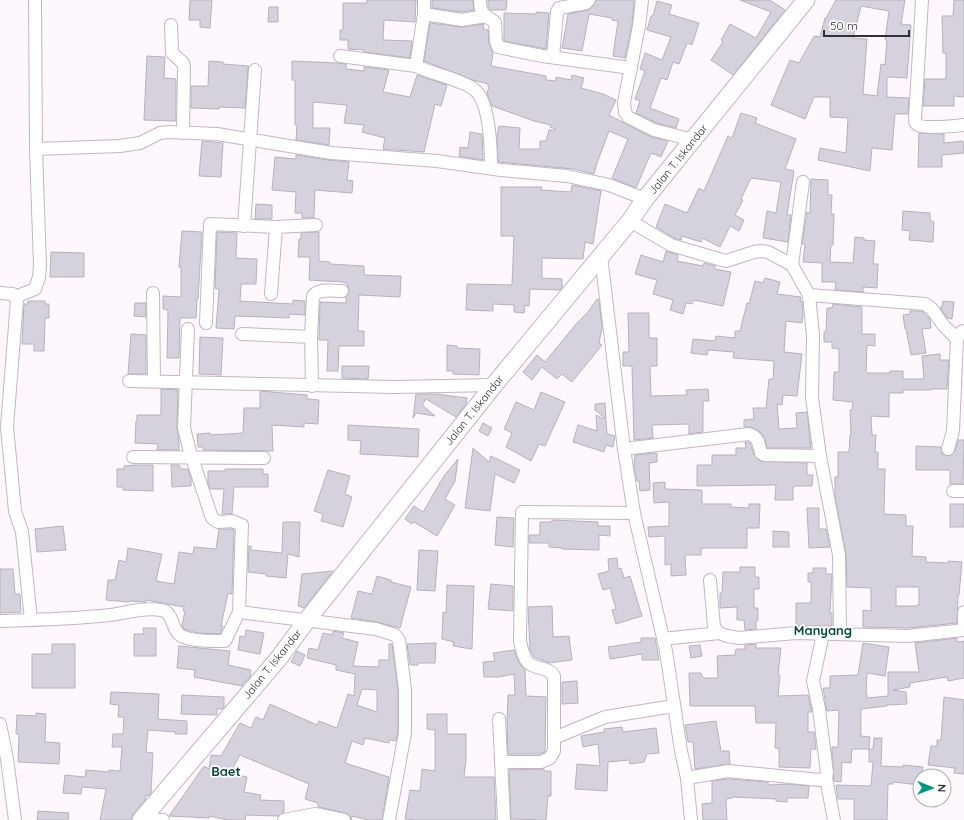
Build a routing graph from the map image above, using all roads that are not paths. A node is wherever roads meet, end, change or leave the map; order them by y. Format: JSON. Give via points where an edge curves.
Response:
{"nodes":[{"id":1,"x":35,"y":0,"type":"edge"},
{"id":2,"x":424,"y":0,"type":"edge"},
{"id":3,"x":480,"y":0,"type":"edge"},
{"id":4,"x":589,"y":0,"type":"edge"},
{"id":5,"x":642,"y":0,"type":"edge"},
{"id":6,"x":806,"y":0,"type":"edge"},
{"id":7,"x":922,"y":0,"type":"edge"},
{"id":8,"x":424,"y":14,"type":"junction"},
{"id":9,"x":486,"y":16,"type":"junction"},
{"id":10,"x":171,"y":25,"type":"dead end"},
{"id":11,"x":340,"y":56,"type":"dead end"},
{"id":12,"x":553,"y":57,"type":"junction"},
{"id":13,"x":416,"y":66,"type":"junction"},
{"id":14,"x":631,"y":68,"type":"junction"},
{"id":15,"x":254,"y":70,"type":"dead end"},
{"id":16,"x":964,"y":125,"type":"edge"},
{"id":17,"x":183,"y":133,"type":"junction"},
{"id":18,"x":251,"y":140,"type":"junction"},
{"id":19,"x":693,"y":140,"type":"junction"},
{"id":20,"x":36,"y":149,"type":"junction"},
{"id":21,"x":492,"y":168,"type":"junction"},
{"id":22,"x":803,"y":182,"type":"dead end"},
{"id":23,"x":646,"y":200,"type":"junction"},
{"id":24,"x":630,"y":221,"type":"junction"},
{"id":25,"x":316,"y":225,"type":"dead end"},
{"id":26,"x":244,"y":226,"type":"junction"},
{"id":27,"x":276,"y":227,"type":"junction"},
{"id":28,"x":601,"y":256,"type":"junction"},
{"id":29,"x":792,"y":265,"type":"junction"},
{"id":30,"x":342,"y":291,"type":"dead end"},
{"id":31,"x":0,"y":293,"type":"edge"},
{"id":32,"x":153,"y":293,"type":"dead end"},
{"id":33,"x":271,"y":294,"type":"dead end"},
{"id":34,"x":809,"y":295,"type":"junction"},
{"id":35,"x":15,"y":297,"type":"junction"},
{"id":36,"x":206,"y":323,"type":"dead end"},
{"id":37,"x":188,"y":329,"type":"dead end"},
{"id":38,"x":242,"y":334,"type":"dead end"},
{"id":39,"x":960,"y":335,"type":"edge"},
{"id":40,"x":311,"y":337,"type":"junction"},
{"id":41,"x":129,"y":381,"type":"dead end"},
{"id":42,"x":154,"y":381,"type":"junction"},
{"id":43,"x":185,"y":382,"type":"junction"},
{"id":44,"x":494,"y":384,"type":"junction"},
{"id":45,"x":312,"y":386,"type":"junction"},
{"id":46,"x":959,"y":431,"type":"edge"},
{"id":47,"x":624,"y":449,"type":"junction"},
{"id":48,"x":948,"y":449,"type":"dead end"},
{"id":49,"x":820,"y":456,"type":"junction"},
{"id":50,"x":133,"y":457,"type":"dead end"},
{"id":51,"x":192,"y":458,"type":"junction"},
{"id":52,"x":264,"y":458,"type":"dead end"},
{"id":53,"x":634,"y":513,"type":"junction"},
{"id":54,"x":710,"y":580,"type":"dead end"},
{"id":55,"x":239,"y":612,"type":"junction"},
{"id":56,"x":964,"y":612,"type":"edge"},
{"id":57,"x":31,"y":620,"type":"junction"},
{"id":58,"x":307,"y":620,"type":"junction"},
{"id":59,"x":0,"y":621,"type":"edge"},
{"id":60,"x":964,"y":622,"type":"edge"},
{"id":61,"x":964,"y":630,"type":"edge"},
{"id":62,"x":719,"y":633,"type":"junction"},
{"id":63,"x":823,"y":634,"type":"junction"},
{"id":64,"x":840,"y":634,"type":"junction"},
{"id":65,"x":663,"y":639,"type":"junction"},
{"id":66,"x":674,"y":706,"type":"junction"},
{"id":67,"x":500,"y":719,"type":"dead end"},
{"id":68,"x":0,"y":724,"type":"edge"},
{"id":69,"x":554,"y":738,"type":"junction"},
{"id":70,"x":501,"y":762,"type":"junction"},
{"id":71,"x":687,"y":778,"type":"junction"},
{"id":72,"x":826,"y":778,"type":"junction"},
{"id":73,"x":298,"y":818,"type":"edge"},
{"id":74,"x":142,"y":819,"type":"edge"},
{"id":75,"x":15,"y":820,"type":"edge"},
{"id":76,"x":162,"y":820,"type":"edge"},
{"id":77,"x":284,"y":820,"type":"edge"},
{"id":78,"x":344,"y":820,"type":"edge"},
{"id":79,"x":389,"y":820,"type":"edge"},
{"id":80,"x":504,"y":820,"type":"edge"},
{"id":81,"x":691,"y":820,"type":"edge"},
{"id":82,"x":834,"y":820,"type":"edge"}],
"edges":[{"from":1,"to":20,"type":"street"},
{"from":2,"to":8,"type":"street"},
{"from":3,"to":9,"type":"street","via":[[480,10]]},
{"from":4,"to":12,"type":"street","via":[[586,3],[558,8]]},
{"from":5,"to":14,"type":"street"},
{"from":6,"to":19,"type":"street","name":"Jalan T. Iskandar"},
{"from":7,"to":16,"type":"street","via":[[916,123],[921,127]]},
{"from":8,"to":9,"type":"street","via":[[462,20]]},
{"from":8,"to":13,"type":"street"},
{"from":9,"to":12,"type":"street","via":[[495,22],[498,47]]},
{"from":10,"to":17,"type":"street","via":[[172,53],[184,67]]},
{"from":11,"to":13,"type":"street"},
{"from":12,"to":14,"type":"street"},
{"from":13,"to":21,"type":"street","via":[[463,83],[475,90],[481,98],[491,136]]},
{"from":14,"to":19,"type":"street","via":[[624,102],[628,117],[654,130]]},
{"from":15,"to":18,"type":"street"},
{"from":17,"to":18,"type":"street","via":[[217,134]]},
{"from":17,"to":20,"type":"street","via":[[160,133],[140,143],[120,146]]},
{"from":18,"to":21,"type":"street","via":[[331,153]]},
{"from":18,"to":26,"type":"street"},
{"from":19,"to":23,"type":"street","name":"Jalan T. Iskandar"},
{"from":20,"to":35,"type":"street","via":[[39,277],[35,289]]},
{"from":21,"to":23,"type":"street","via":[[567,176],[609,185]]},
{"from":22,"to":29,"type":"street"},
{"from":23,"to":24,"type":"street","name":"Jalan T. Iskandar"},
{"from":24,"to":28,"type":"street","name":"Jalan T. Iskandar"},
{"from":24,"to":29,"type":"street","via":[[672,245],[722,260],[761,251]]},
{"from":25,"to":27,"type":"street"},
{"from":26,"to":27,"type":"street"},
{"from":26,"to":36,"type":"street","via":[[210,224]]},
{"from":27,"to":33,"type":"street"},
{"from":28,"to":44,"type":"street","name":"Jalan T. Iskandar"},
{"from":28,"to":47,"type":"street"},
{"from":29,"to":34,"type":"street"},
{"from":30,"to":40,"type":"street","via":[[320,291],[313,296]]},
{"from":31,"to":35,"type":"street","via":[[12,294]]},
{"from":32,"to":42,"type":"street"},
{"from":34,"to":39,"type":"street","via":[[925,304],[932,309],[943,325]]},
{"from":34,"to":49,"type":"street","via":[[813,335],[812,397]]},
{"from":35,"to":57,"type":"street","via":[[7,427],[14,504],[22,532]]},
{"from":37,"to":43,"type":"street"},
{"from":38,"to":40,"type":"street"},
{"from":39,"to":46,"type":"street"},
{"from":40,"to":45,"type":"street"},
{"from":41,"to":42,"type":"street"},
{"from":42,"to":43,"type":"street"},
{"from":43,"to":45,"type":"street"},
{"from":43,"to":51,"type":"street","via":[[184,428]]},
{"from":44,"to":45,"type":"street"},
{"from":44,"to":58,"type":"street","name":"Jalan T. Iskandar"},
{"from":46,"to":48,"type":"street"},
{"from":47,"to":49,"type":"street","via":[[749,434],[755,436],[764,455]]},
{"from":47,"to":53,"type":"street"},
{"from":49,"to":64,"type":"street","via":[[839,555]]},
{"from":50,"to":51,"type":"street"},
{"from":51,"to":52,"type":"street"},
{"from":51,"to":55,"type":"street","via":[[212,518],[218,522],[242,525]]},
{"from":53,"to":65,"type":"street"},
{"from":53,"to":69,"type":"street","via":[[524,511],[521,514],[520,641],[530,664],[551,672],[554,676]]},
{"from":54,"to":62,"type":"street","via":[[714,627]]},
{"from":55,"to":57,"type":"street","via":[[225,641],[207,641],[181,636],[168,612],[162,610],[146,609],[110,615]]},
{"from":55,"to":58,"type":"street"},
{"from":56,"to":60,"type":"street"},
{"from":57,"to":59,"type":"street"},
{"from":58,"to":74,"type":"street","name":"Jalan T. Iskandar","via":[[279,658]]},
{"from":58,"to":79,"type":"street","via":[[376,629],[395,634],[399,640],[405,690],[405,733]]},
{"from":61,"to":64,"type":"street","via":[[908,636]]},
{"from":62,"to":63,"type":"street","via":[[739,638],[796,633]]},
{"from":62,"to":65,"type":"street"},
{"from":63,"to":64,"type":"street"},
{"from":63,"to":72,"type":"street","via":[[813,681],[819,709]]},
{"from":65,"to":66,"type":"street"},
{"from":66,"to":69,"type":"street","via":[[605,717]]},
{"from":66,"to":71,"type":"street"},
{"from":67,"to":70,"type":"street"},
{"from":68,"to":75,"type":"street"},
{"from":69,"to":70,"type":"street","via":[[554,751],[550,758],[541,762]]},
{"from":70,"to":80,"type":"street"},
{"from":71,"to":72,"type":"street","via":[[728,771],[820,780]]},
{"from":71,"to":81,"type":"street"},
{"from":72,"to":82,"type":"street"},
{"from":73,"to":77,"type":"street"},
{"from":73,"to":78,"type":"street","via":[[315,814]]},
{"from":74,"to":76,"type":"street"}]}
